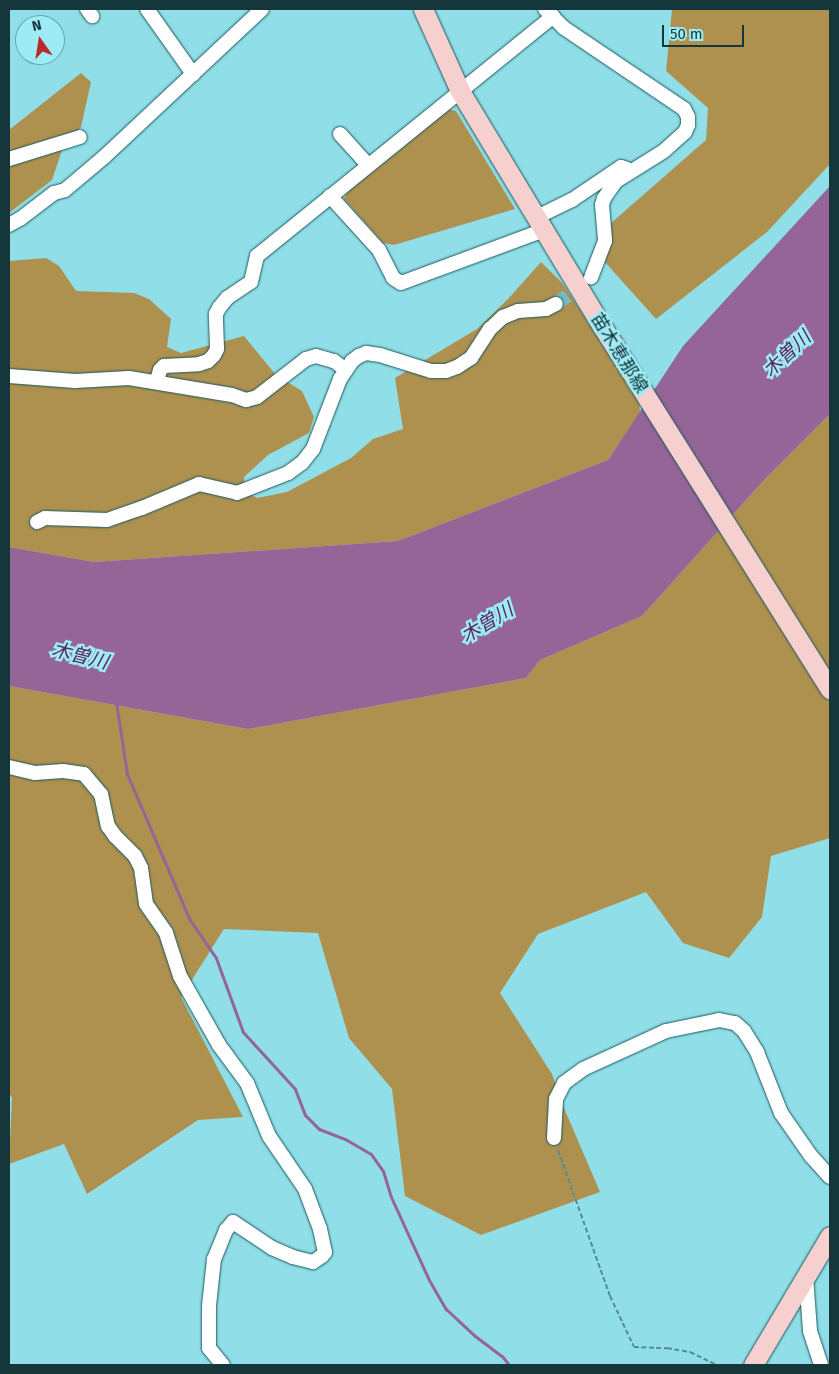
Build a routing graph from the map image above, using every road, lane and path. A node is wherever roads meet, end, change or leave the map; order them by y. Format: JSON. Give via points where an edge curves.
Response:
{"nodes":[{"id":1,"x":147,"y":9,"type":"edge"},
{"id":2,"x":262,"y":9,"type":"edge"},
{"id":3,"x":423,"y":9,"type":"edge"},
{"id":4,"x":549,"y":13,"type":"edge"},
{"id":5,"x":192,"y":74,"type":"junction"},
{"id":6,"x":460,"y":91,"type":"junction"},
{"id":7,"x":340,"y":134,"type":"dead end"},
{"id":8,"x":80,"y":137,"type":"dead end"},
{"id":9,"x":9,"y":159,"type":"edge"},
{"id":10,"x":368,"y":165,"type":"junction"},
{"id":11,"x":632,"y":171,"type":"junction"},
{"id":12,"x":330,"y":196,"type":"junction"},
{"id":13,"x":9,"y":224,"type":"edge"},
{"id":14,"x":540,"y":224,"type":"junction"},
{"id":15,"x":591,"y":278,"type":"tunnel mouth"},
{"id":16,"x":556,"y":304,"type":"tunnel mouth"},
{"id":17,"x":346,"y":370,"type":"junction"},
{"id":18,"x":9,"y":376,"type":"edge"},
{"id":19,"x":157,"y":381,"type":"junction"},
{"id":20,"x":37,"y":522,"type":"dead end"},
{"id":21,"x":830,"y":689,"type":"edge"},
{"id":22,"x":9,"y":768,"type":"edge"},
{"id":23,"x":554,"y":1138,"type":"joint"},
{"id":24,"x":830,"y":1178,"type":"edge"},
{"id":25,"x":830,"y":1236,"type":"edge"},
{"id":26,"x":806,"y":1276,"type":"junction"},
{"id":27,"x":223,"y":1365,"type":"edge"},
{"id":28,"x":718,"y":1365,"type":"edge"},
{"id":29,"x":753,"y":1365,"type":"edge"},
{"id":30,"x":821,"y":1365,"type":"edge"}],
"edges":[{"from":1,"to":5,"type":"street"},
{"from":2,"to":5,"type":"street"},
{"from":3,"to":6,"type":"main road","name":"苗木恵那線"},
{"from":4,"to":6,"type":"street"},
{"from":4,"to":11,"type":"street","via":[[564,28],[684,109],[688,117],[685,132],[664,151]]},
{"from":5,"to":13,"type":"street","via":[[104,158],[65,190],[54,193]]},
{"from":6,"to":10,"type":"street"},
{"from":6,"to":14,"type":"main road","name":"苗木恵那線"},
{"from":7,"to":10,"type":"street"},
{"from":8,"to":9,"type":"street"},
{"from":10,"to":12,"type":"street"},
{"from":11,"to":14,"type":"street","via":[[621,167],[599,179]]},
{"from":11,"to":15,"type":"street","via":[[616,180],[604,198],[605,241]]},
{"from":12,"to":14,"type":"street","via":[[379,250],[393,278],[401,283]]},
{"from":12,"to":19,"type":"street","via":[[257,256],[251,282],[227,298],[219,308],[214,356],[199,364],[164,366]]},
{"from":14,"to":21,"type":"main road","name":"苗木恵那線"},
{"from":16,"to":17,"type":"street","via":[[503,317],[490,329],[471,358],[446,371],[431,371],[380,354],[366,353],[352,361]]},
{"from":17,"to":19,"type":"street","via":[[334,361],[316,356],[306,360],[257,398],[246,400]]},
{"from":17,"to":20,"type":"street","via":[[313,449],[288,473],[237,493],[198,484],[107,520],[45,518]]},
{"from":18,"to":19,"type":"street","via":[[75,381],[129,378]]},
{"from":22,"to":27,"type":"street","via":[[35,773],[63,771],[84,774],[101,794],[108,826],[135,856],[141,868],[146,904],[166,932],[180,976],[219,1045],[247,1084],[269,1136],[305,1189],[320,1229],[325,1252],[313,1262],[272,1248],[233,1222],[226,1230],[214,1259],[209,1314],[209,1348]]},
{"from":23,"to":24,"type":"street","via":[[556,1100],[564,1083],[584,1069],[666,1030],[718,1020],[735,1023],[744,1030],[757,1052],[781,1113],[810,1156]]},
{"from":23,"to":28,"type":"path","via":[[610,1296],[634,1347],[690,1352]]},
{"from":25,"to":26,"type":"main road"},
{"from":26,"to":29,"type":"main road"},
{"from":26,"to":30,"type":"street","via":[[810,1331]]}]}
